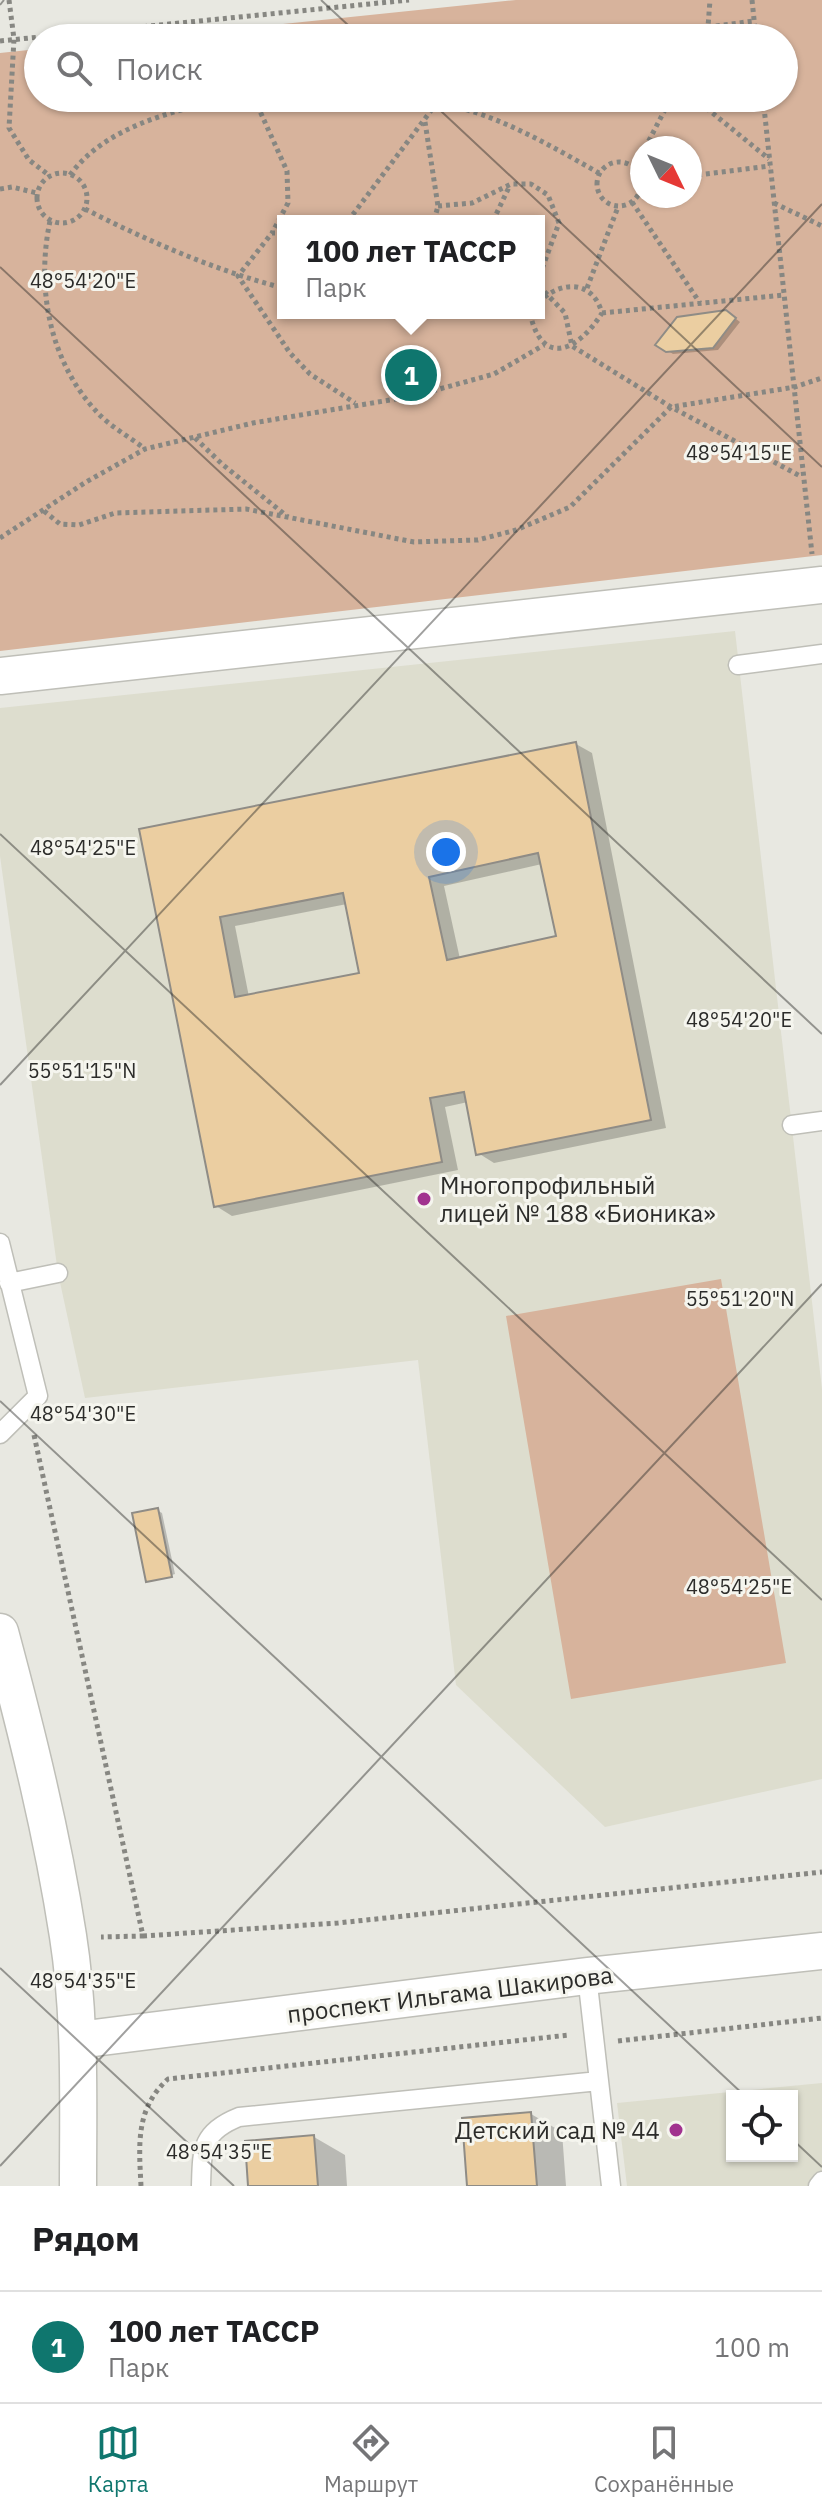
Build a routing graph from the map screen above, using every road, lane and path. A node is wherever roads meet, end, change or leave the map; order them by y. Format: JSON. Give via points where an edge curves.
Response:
{"nodes":[{"id":1,"x":9,"y":0,"type":"edge"},
{"id":2,"x":409,"y":0,"type":"edge"},
{"id":3,"x":710,"y":0,"type":"edge"},
{"id":4,"x":752,"y":0,"type":"edge"},
{"id":5,"x":754,"y":21,"type":"junction"},
{"id":6,"x":166,"y":24,"type":"edge"},
{"id":7,"x":708,"y":24,"type":"edge"},
{"id":8,"x":731,"y":24,"type":"edge"},
{"id":9,"x":754,"y":24,"type":"edge"},
{"id":10,"x":24,"y":38,"type":"edge"},
{"id":11,"x":14,"y":39,"type":"junction"},
{"id":12,"x":0,"y":41,"type":"edge"},
{"id":13,"x":174,"y":112,"type":"edge"},
{"id":14,"x":260,"y":112,"type":"edge"},
{"id":15,"x":430,"y":112,"type":"edge"},
{"id":16,"x":469,"y":112,"type":"edge"},
{"id":17,"x":664,"y":112,"type":"edge"},
{"id":18,"x":710,"y":112,"type":"edge"},
{"id":19,"x":765,"y":112,"type":"edge"},
{"id":20,"x":424,"y":121,"type":"junction"},
{"id":21,"x":651,"y":136,"type":"edge"},
{"id":22,"x":770,"y":163,"type":"junction"},
{"id":23,"x":630,"y":165,"type":"edge"},
{"id":24,"x":599,"y":173,"type":"junction"},
{"id":25,"x":702,"y":174,"type":"edge"},
{"id":26,"x":70,"y":175,"type":"junction"},
{"id":27,"x":50,"y":176,"type":"junction"},
{"id":28,"x":511,"y":184,"type":"junction"},
{"id":29,"x":0,"y":189,"type":"edge"},
{"id":30,"x":37,"y":193,"type":"junction"},
{"id":31,"x":630,"y":203,"type":"edge"},
{"id":32,"x":774,"y":203,"type":"junction"},
{"id":33,"x":438,"y":206,"type":"junction"},
{"id":34,"x":618,"y":206,"type":"junction"},
{"id":35,"x":636,"y":208,"type":"edge"},
{"id":36,"x":85,"y":209,"type":"junction"},
{"id":37,"x":282,"y":215,"type":"edge"},
{"id":38,"x":353,"y":215,"type":"edge"},
{"id":39,"x":436,"y":215,"type":"edge"},
{"id":40,"x":496,"y":215,"type":"edge"},
{"id":41,"x":50,"y":221,"type":"junction"},
{"id":42,"x":277,"y":224,"type":"edge"},
{"id":43,"x":822,"y":226,"type":"edge"},
{"id":44,"x":272,"y":233,"type":"junction"},
{"id":45,"x":277,"y":233,"type":"edge"},
{"id":46,"x":545,"y":261,"type":"edge"},
{"id":47,"x":238,"y":276,"type":"junction"},
{"id":48,"x":277,"y":286,"type":"edge"},
{"id":49,"x":587,"y":288,"type":"junction"},
{"id":50,"x":547,"y":294,"type":"joint"},
{"id":51,"x":784,"y":295,"type":"junction"},
{"id":52,"x":700,"y":303,"type":"junction"},
{"id":53,"x":602,"y":313,"type":"junction"},
{"id":54,"x":531,"y":319,"type":"edge"},
{"id":55,"x":544,"y":345,"type":"junction"},
{"id":56,"x":572,"y":346,"type":"junction"},
{"id":57,"x":822,"y":378,"type":"edge"},
{"id":58,"x":795,"y":387,"type":"junction"},
{"id":59,"x":355,"y":404,"type":"junction"},
{"id":60,"x":671,"y":407,"type":"junction"},
{"id":61,"x":195,"y":437,"type":"junction"},
{"id":62,"x":145,"y":449,"type":"junction"},
{"id":63,"x":803,"y":477,"type":"junction"},
{"id":64,"x":44,"y":511,"type":"junction"},
{"id":65,"x":290,"y":518,"type":"junction"},
{"id":66,"x":0,"y":538,"type":"edge"},
{"id":67,"x":817,"y":574,"type":"edge"},
{"id":68,"x":822,"y":654,"type":"edge"},
{"id":69,"x":738,"y":665,"type":"dead end"},
{"id":70,"x":0,"y":676,"type":"edge"},
{"id":71,"x":822,"y":1121,"type":"edge"},
{"id":72,"x":792,"y":1125,"type":"dead end"},
{"id":73,"x":0,"y":1243,"type":"edge"},
{"id":74,"x":58,"y":1273,"type":"dead end"},
{"id":75,"x":9,"y":1283,"type":"junction"},
{"id":76,"x":28,"y":1409,"type":"junction"},
{"id":77,"x":0,"y":1434,"type":"edge"},
{"id":78,"x":0,"y":1632,"type":"edge"},
{"id":79,"x":822,"y":1872,"type":"edge"},
{"id":80,"x":143,"y":1936,"type":"junction"},
{"id":81,"x":68,"y":1938,"type":"junction"},
{"id":82,"x":822,"y":1951,"type":"edge"},
{"id":83,"x":587,"y":1976,"type":"junction"},
{"id":84,"x":822,"y":2018,"type":"edge"},
{"id":85,"x":594,"y":2035,"type":"junction"},
{"id":86,"x":78,"y":2040,"type":"junction"},
{"id":87,"x":599,"y":2081,"type":"junction"},
{"id":88,"x":822,"y":2181,"type":"edge"},
{"id":89,"x":78,"y":2186,"type":"edge"},
{"id":90,"x":141,"y":2186,"type":"edge"},
{"id":91,"x":201,"y":2186,"type":"edge"},
{"id":92,"x":611,"y":2186,"type":"edge"},
{"id":93,"x":818,"y":2186,"type":"edge"}],
"edges":[{"from":1,"to":11,"type":"path"},
{"from":2,"to":6,"type":"path"},
{"from":3,"to":7,"type":"path"},
{"from":4,"to":5,"type":"path"},
{"from":5,"to":8,"type":"path"},
{"from":5,"to":9,"type":"path"},
{"from":10,"to":11,"type":"path"},
{"from":11,"to":12,"type":"path"},
{"from":11,"to":27,"type":"path","via":[[9,128],[29,160]]},
{"from":13,"to":26,"type":"path","via":[[122,132],[87,153]]},
{"from":14,"to":37,"type":"path","via":[[287,171],[288,203]]},
{"from":15,"to":20,"type":"path"},
{"from":16,"to":24,"type":"path","via":[[540,139]]},
{"from":17,"to":21,"type":"path"},
{"from":18,"to":22,"type":"path"},
{"from":19,"to":22,"type":"path"},
{"from":20,"to":33,"type":"path"},
{"from":20,"to":38,"type":"path"},
{"from":22,"to":25,"type":"path"},
{"from":22,"to":32,"type":"path"},
{"from":23,"to":24,"type":"path","via":[[612,163]]},
{"from":24,"to":34,"type":"path","via":[[602,199]]},
{"from":26,"to":27,"type":"path"},
{"from":26,"to":36,"type":"path","via":[[85,189]]},
{"from":27,"to":30,"type":"path"},
{"from":28,"to":33,"type":"path","via":[[472,203]]},
{"from":28,"to":40,"type":"path"},
{"from":28,"to":46,"type":"path","via":[[531,184],[548,195],[555,209],[559,223]]},
{"from":29,"to":30,"type":"path"},
{"from":30,"to":41,"type":"path","via":[[42,214]]},
{"from":31,"to":34,"type":"path"},
{"from":32,"to":43,"type":"path"},
{"from":32,"to":51,"type":"path"},
{"from":33,"to":39,"type":"path"},
{"from":34,"to":49,"type":"path"},
{"from":35,"to":52,"type":"path"},
{"from":36,"to":41,"type":"path","via":[[70,222]]},
{"from":36,"to":47,"type":"path"},
{"from":41,"to":62,"type":"path","via":[[44,252],[46,297],[59,355],[96,412]]},
{"from":42,"to":44,"type":"path"},
{"from":44,"to":45,"type":"path"},
{"from":44,"to":47,"type":"path"},
{"from":47,"to":48,"type":"path"},
{"from":47,"to":59,"type":"path","via":[[290,353],[310,374]]},
{"from":49,"to":50,"type":"path","via":[[573,285]]},
{"from":49,"to":53,"type":"path"},
{"from":50,"to":56,"type":"path","via":[[565,313]]},
{"from":51,"to":52,"type":"path"},
{"from":51,"to":58,"type":"path"},
{"from":52,"to":53,"type":"path"},
{"from":53,"to":56,"type":"path"},
{"from":54,"to":55,"type":"path"},
{"from":55,"to":56,"type":"path"},
{"from":55,"to":59,"type":"path","via":[[494,374],[414,396]]},
{"from":56,"to":60,"type":"path"},
{"from":57,"to":58,"type":"path"},
{"from":58,"to":60,"type":"path"},
{"from":58,"to":63,"type":"path"},
{"from":59,"to":61,"type":"path"},
{"from":60,"to":63,"type":"path"},
{"from":60,"to":65,"type":"path","via":[[570,507],[516,530],[478,540],[414,542]]},
{"from":61,"to":62,"type":"path"},
{"from":61,"to":65,"type":"path"},
{"from":62,"to":64,"type":"path"},
{"from":63,"to":67,"type":"path"},
{"from":64,"to":65,"type":"path","via":[[60,524],[79,525],[115,513],[246,509]]},
{"from":64,"to":66,"type":"path"},
{"from":67,"to":70,"type":"street"},
{"from":68,"to":69,"type":"lane"},
{"from":71,"to":72,"type":"lane"},
{"from":73,"to":75,"type":"lane"},
{"from":74,"to":75,"type":"lane"},
{"from":75,"to":76,"type":"lane","via":[[38,1396]]},
{"from":76,"to":77,"type":"lane"},
{"from":76,"to":80,"type":"path"},
{"from":78,"to":81,"type":"street","via":[[38,1773]]},
{"from":79,"to":80,"type":"path","via":[[338,1923]]},
{"from":80,"to":81,"type":"path"},
{"from":81,"to":86,"type":"street"},
{"from":82,"to":83,"type":"street","name":"проспект Ильгама Шакирова"},
{"from":83,"to":85,"type":"lane"},
{"from":83,"to":86,"type":"street","name":"проспект Ильгама Шакирова"},
{"from":84,"to":85,"type":"path","via":[[622,2042]]},
{"from":85,"to":87,"type":"lane"},
{"from":85,"to":90,"type":"path","via":[[168,2079],[144,2111]]},
{"from":86,"to":89,"type":"street"},
{"from":87,"to":91,"type":"lane","via":[[239,2117],[209,2136]]},
{"from":87,"to":92,"type":"lane"},
{"from":88,"to":93,"type":"lane"}]}
